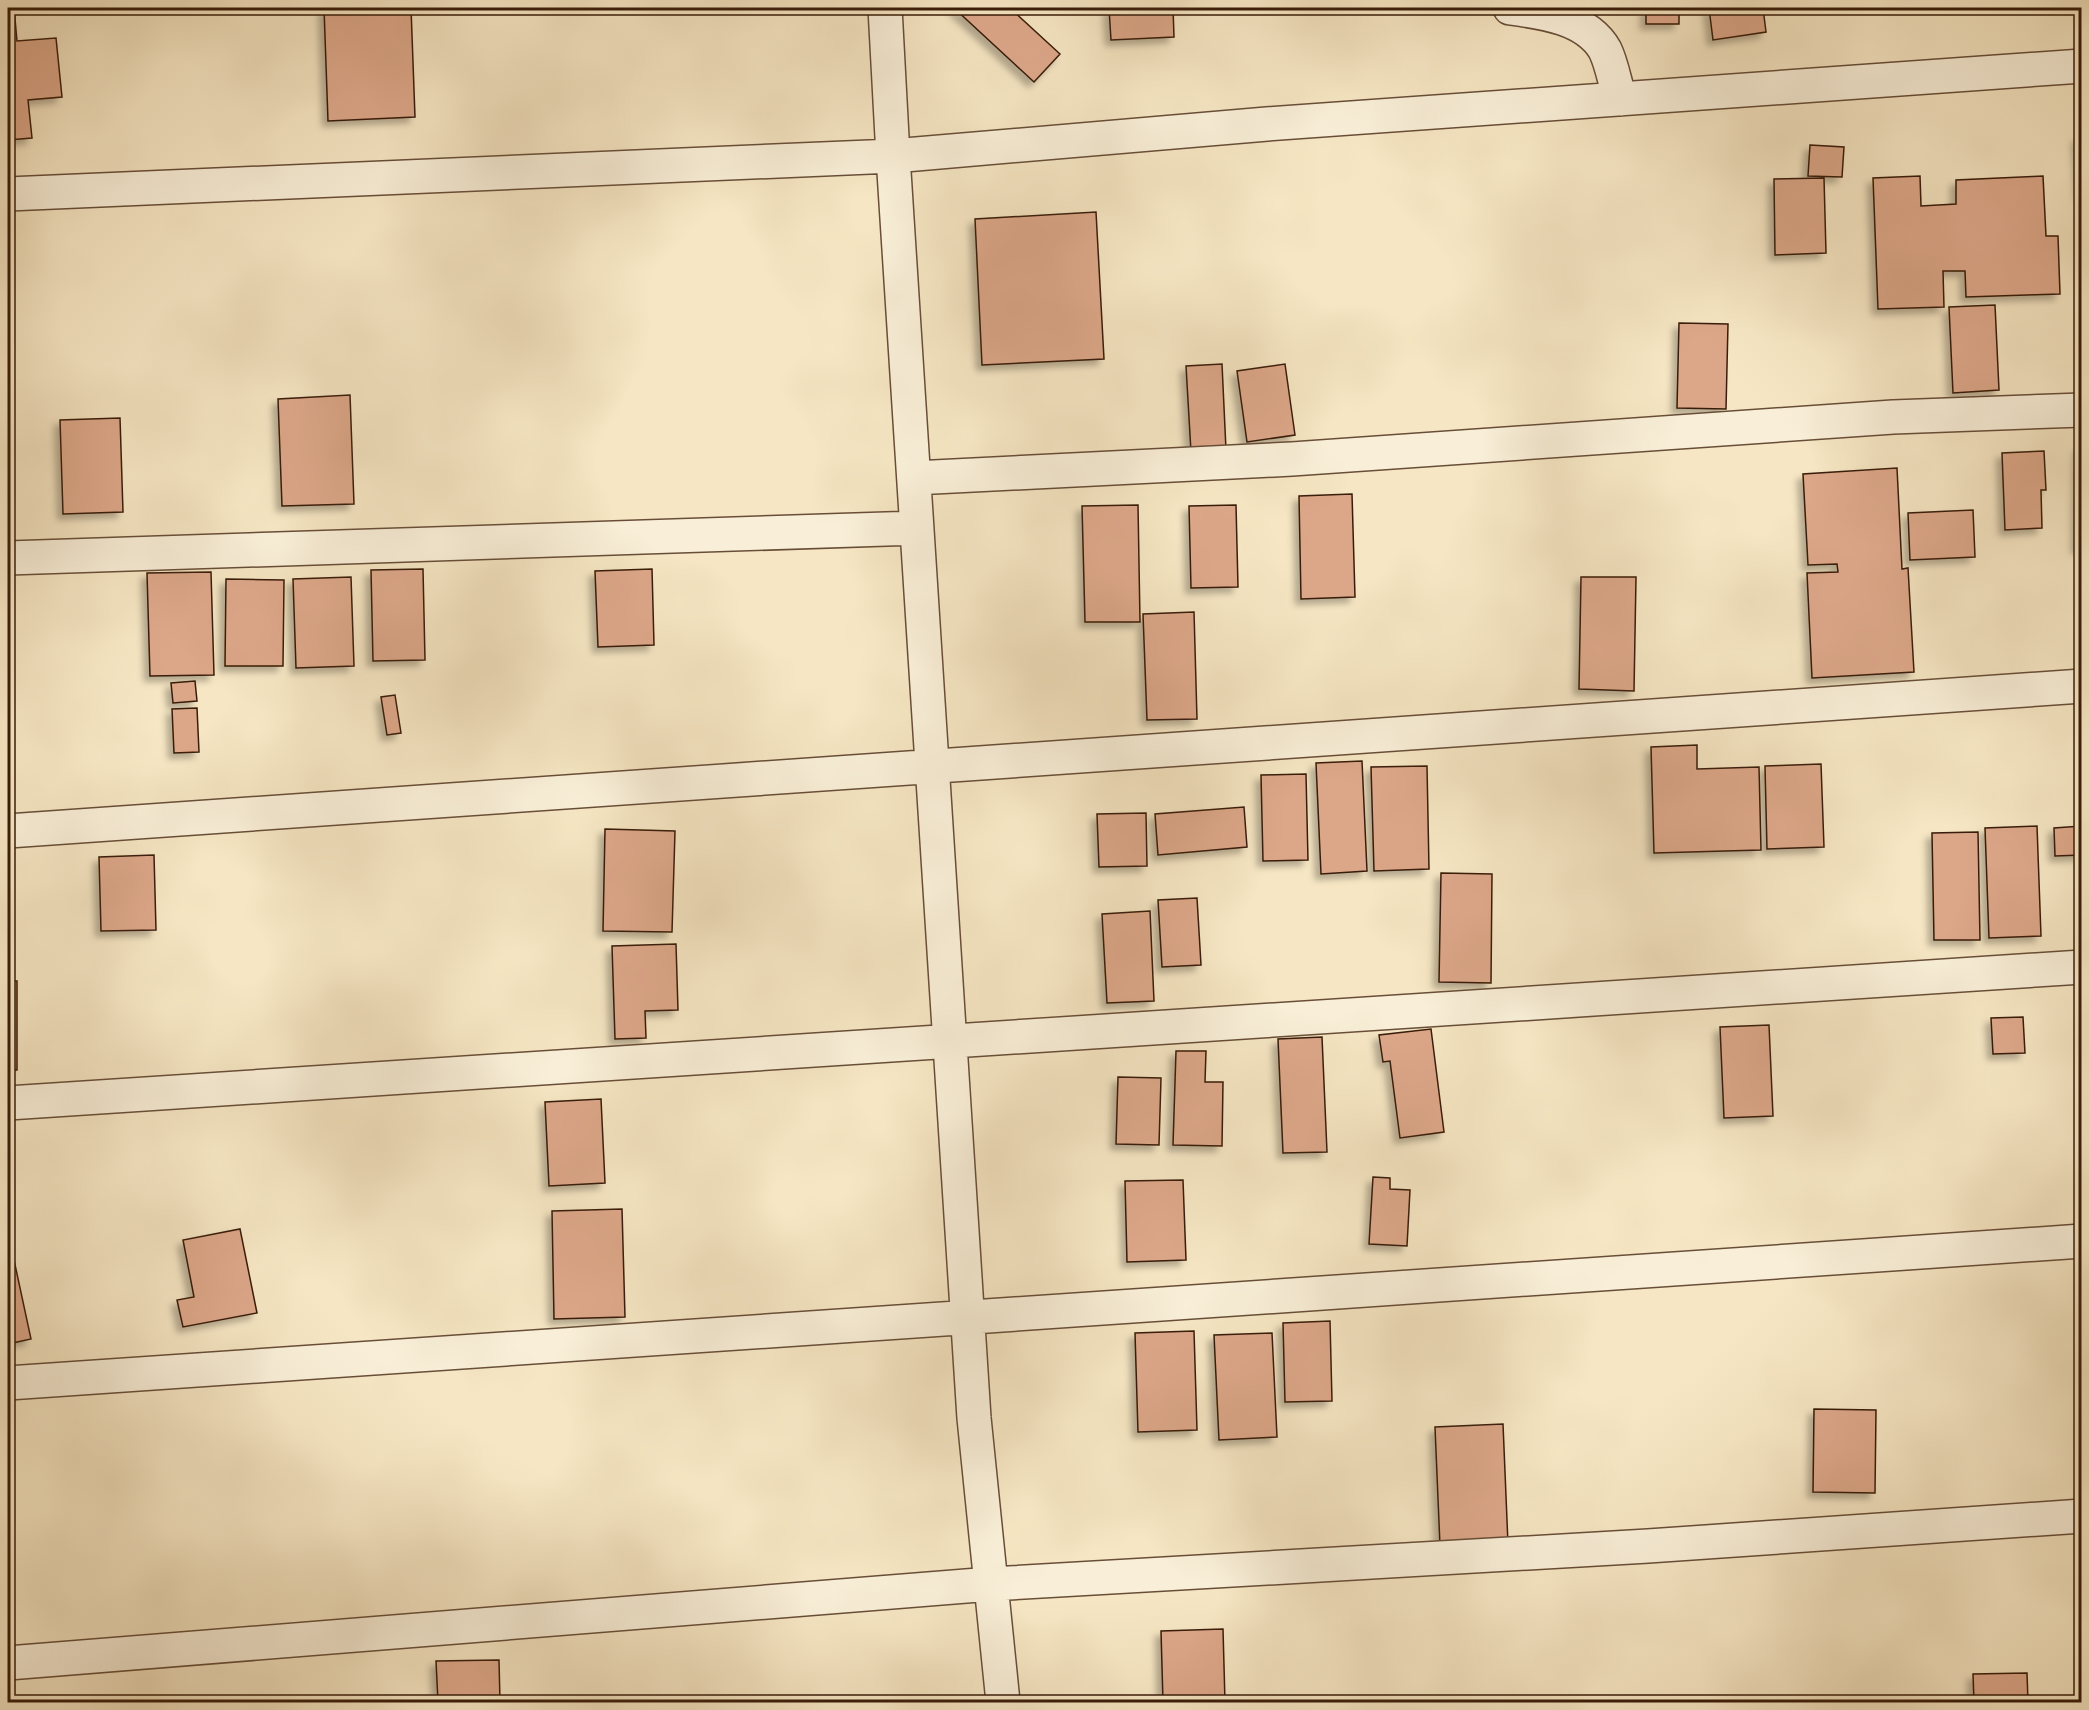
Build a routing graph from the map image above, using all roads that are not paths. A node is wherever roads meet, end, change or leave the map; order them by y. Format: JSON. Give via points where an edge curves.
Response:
{"nodes":[{"id":1,"x":885,"y":8,"type":"edge"},
{"id":2,"x":1510,"y":8,"type":"edge"},
{"id":3,"x":2082,"y":66,"type":"edge"},
{"id":4,"x":1620,"y":99,"type":"junction"},
{"id":5,"x":893,"y":156,"type":"junction"},
{"id":6,"x":8,"y":194,"type":"edge"},
{"id":7,"x":2082,"y":410,"type":"edge"},
{"id":8,"x":914,"y":478,"type":"junction"},
{"id":9,"x":917,"y":528,"type":"junction"},
{"id":10,"x":8,"y":558,"type":"edge"},
{"id":11,"x":2082,"y":686,"type":"edge"},
{"id":12,"x":933,"y":766,"type":"junction"},
{"id":13,"x":8,"y":831,"type":"edge"},
{"id":14,"x":2082,"y":967,"type":"edge"},
{"id":15,"x":950,"y":1040,"type":"junction"},
{"id":16,"x":8,"y":1103,"type":"edge"},
{"id":17,"x":2082,"y":1241,"type":"edge"},
{"id":18,"x":968,"y":1317,"type":"junction"},
{"id":19,"x":8,"y":1383,"type":"edge"},
{"id":20,"x":2082,"y":1516,"type":"edge"},
{"id":21,"x":991,"y":1584,"type":"junction"},
{"id":22,"x":8,"y":1663,"type":"edge"},
{"id":23,"x":1003,"y":1702,"type":"edge"}],
"edges":[{"from":1,"to":5,"type":"street"},
{"from":2,"to":4,"type":"street","via":[[1541,12],[1583,27],[1605,50]]},
{"from":3,"to":4,"type":"street"},
{"from":4,"to":5,"type":"street"},
{"from":5,"to":6,"type":"street"},
{"from":5,"to":8,"type":"street"},
{"from":7,"to":8,"type":"street","via":[[1893,417],[1292,459]]},
{"from":8,"to":9,"type":"street"},
{"from":9,"to":10,"type":"street"},
{"from":9,"to":12,"type":"street"},
{"from":11,"to":12,"type":"street"},
{"from":12,"to":13,"type":"street"},
{"from":12,"to":15,"type":"street"},
{"from":14,"to":15,"type":"street"},
{"from":15,"to":16,"type":"street"},
{"from":15,"to":18,"type":"street"},
{"from":17,"to":18,"type":"street"},
{"from":18,"to":19,"type":"street"},
{"from":18,"to":21,"type":"street"},
{"from":20,"to":21,"type":"street","via":[[1636,1547]]},
{"from":21,"to":22,"type":"street"},
{"from":21,"to":23,"type":"street"}]}
